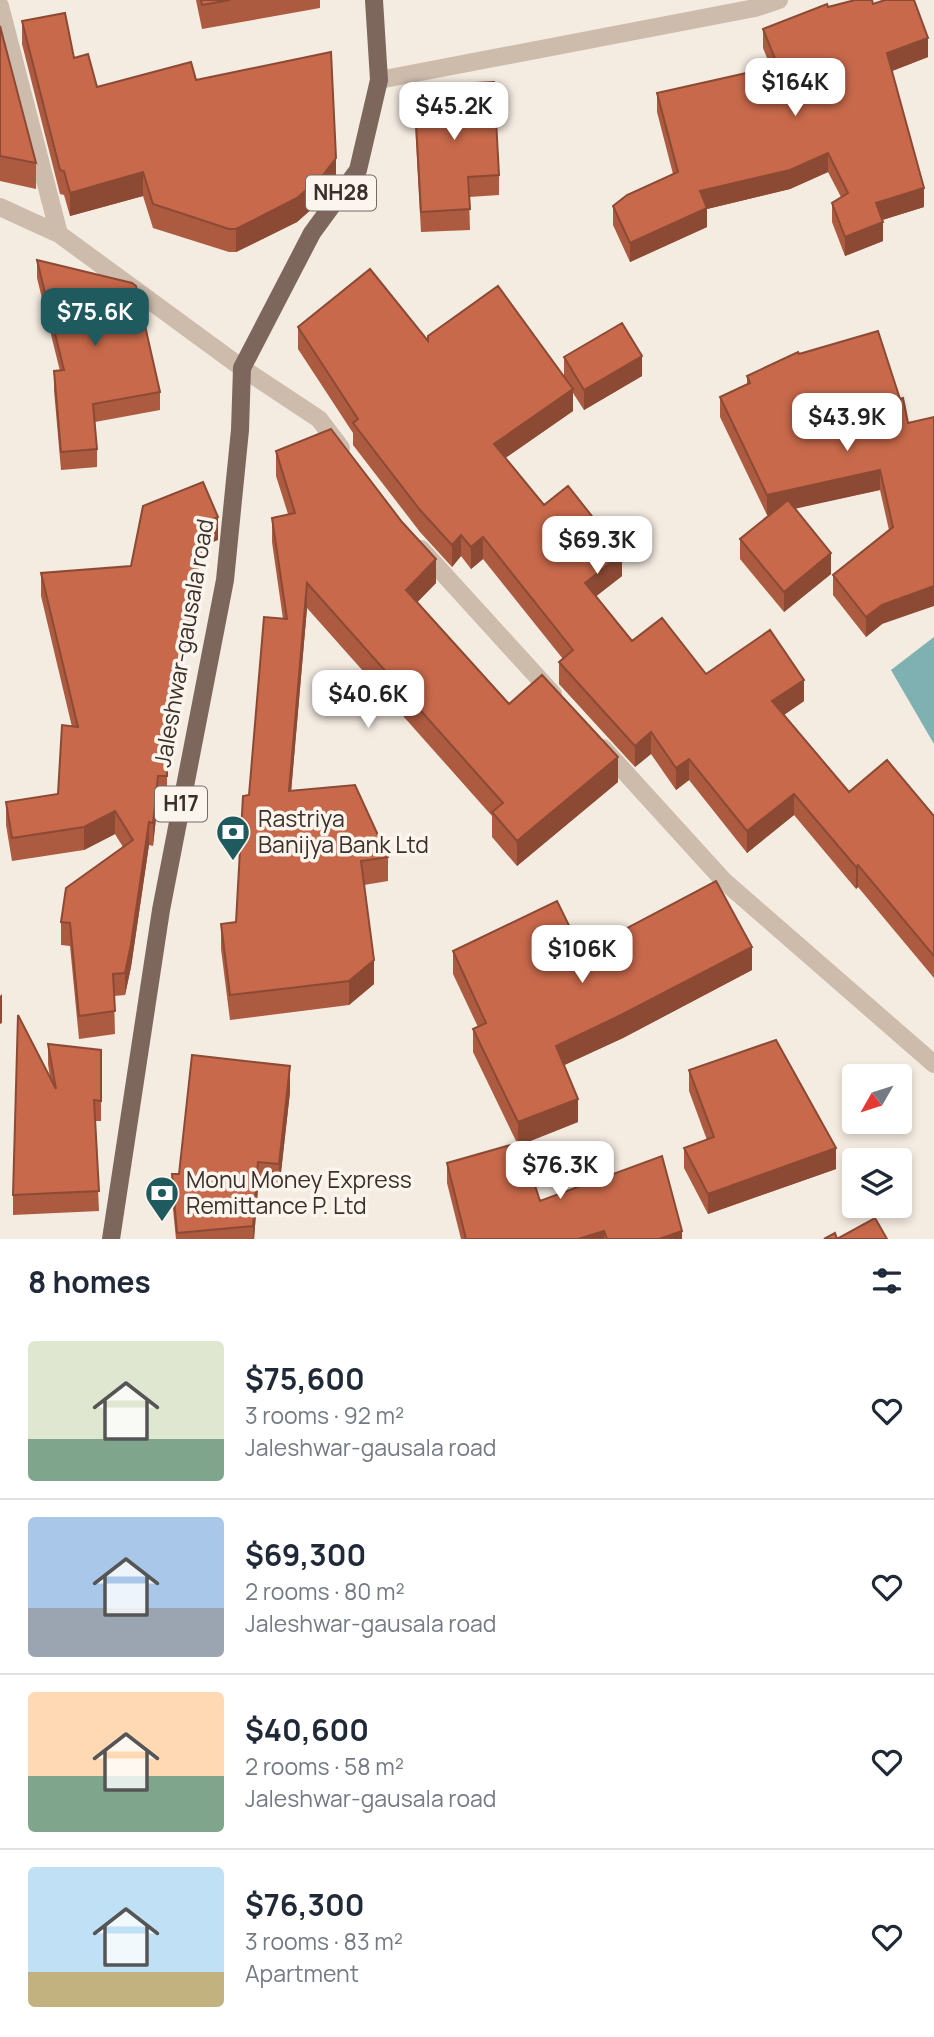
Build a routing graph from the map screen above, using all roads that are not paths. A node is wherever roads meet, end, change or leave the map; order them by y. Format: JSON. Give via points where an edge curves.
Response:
{"nodes":[{"id":1,"x":374,"y":0,"type":"edge"},
{"id":2,"x":779,"y":0,"type":"edge"},
{"id":3,"x":0,"y":6,"type":"edge"},
{"id":4,"x":379,"y":80,"type":"junction"},
{"id":5,"x":0,"y":207,"type":"edge"},
{"id":6,"x":60,"y":234,"type":"junction"},
{"id":7,"x":242,"y":368,"type":"junction"},
{"id":8,"x":352,"y":463,"type":"edge"},
{"id":9,"x":411,"y":539,"type":"edge"},
{"id":10,"x":568,"y":710,"type":"edge"},
{"id":11,"x":595,"y":740,"type":"edge"},
{"id":12,"x":934,"y":1064,"type":"edge"},
{"id":13,"x":111,"y":1239,"type":"edge"}],
"edges":[{"from":1,"to":4,"type":"main road","name":"Jaleshwar-gausala road","number":"NH28"},
{"from":2,"to":4,"type":"street"},
{"from":3,"to":6,"type":"street"},
{"from":4,"to":7,"type":"main road","name":"Jaleshwar-gausala road","number":"NH28","via":[[358,170],[312,233]]},
{"from":5,"to":6,"type":"street"},
{"from":6,"to":7,"type":"street"},
{"from":7,"to":8,"type":"street","via":[[319,419]]},
{"from":7,"to":13,"type":"main road","name":"Jaleshwar-gausala road","number":"H17","via":[[225,580],[160,910]]},
{"from":9,"to":10,"type":"street"},
{"from":11,"to":12,"type":"street","via":[[724,881]]}]}
